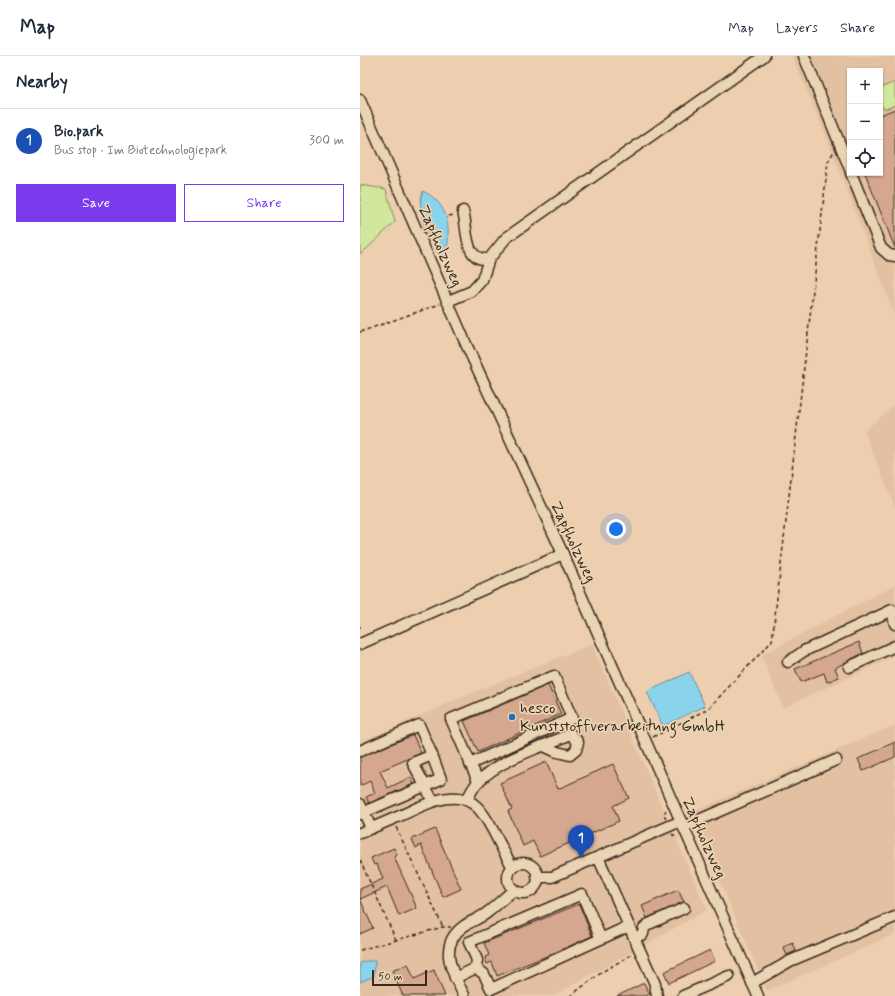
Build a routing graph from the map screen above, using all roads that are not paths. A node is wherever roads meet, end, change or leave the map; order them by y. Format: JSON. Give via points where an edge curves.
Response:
{"nodes":[{"id":1,"x":764,"y":56,"type":"edge"},
{"id":2,"x":804,"y":56,"type":"edge"},
{"id":3,"x":360,"y":100,"type":"edge"},
{"id":4,"x":847,"y":162,"type":"edge"},
{"id":5,"x":852,"y":176,"type":"edge"},
{"id":6,"x":463,"y":211,"type":"dead end"},
{"id":7,"x":895,"y":256,"type":"edge"},
{"id":8,"x":489,"y":259,"type":"junction"},
{"id":9,"x":448,"y":301,"type":"junction"},
{"id":10,"x":563,"y":554,"type":"junction"},
{"id":11,"x":895,"y":623,"type":"edge"},
{"id":12,"x":360,"y":644,"type":"edge"},
{"id":13,"x":895,"y":646,"type":"edge"},
{"id":14,"x":788,"y":662,"type":"dead end"},
{"id":15,"x":849,"y":667,"type":"dead end"},
{"id":16,"x":564,"y":722,"type":"junction"},
{"id":17,"x":570,"y":735,"type":"junction"},
{"id":18,"x":544,"y":746,"type":"junction"},
{"id":19,"x":360,"y":750,"type":"edge"},
{"id":20,"x":432,"y":755,"type":"junction"},
{"id":21,"x":836,"y":760,"type":"dead end"},
{"id":22,"x":470,"y":764,"type":"junction"},
{"id":23,"x":478,"y":781,"type":"junction"},
{"id":24,"x":425,"y":786,"type":"junction"},
{"id":25,"x":467,"y":800,"type":"junction"},
{"id":26,"x":433,"y":801,"type":"junction"},
{"id":27,"x":361,"y":810,"type":"edge"},
{"id":28,"x":682,"y":824,"type":"junction"},
{"id":29,"x":371,"y":828,"type":"junction"},
{"id":30,"x":360,"y":833,"type":"edge"},
{"id":31,"x":598,"y":857,"type":"junction"},
{"id":32,"x":513,"y":867,"type":"junction"},
{"id":33,"x":537,"y":877,"type":"junction"},
{"id":34,"x":514,"y":890,"type":"junction"},
{"id":35,"x":684,"y":908,"type":"dead end"},
{"id":36,"x":895,"y":917,"type":"edge"},
{"id":37,"x":629,"y":926,"type":"junction"},
{"id":38,"x":634,"y":938,"type":"junction"},
{"id":39,"x":601,"y":940,"type":"junction"},
{"id":40,"x":476,"y":968,"type":"junction"},
{"id":41,"x":729,"y":976,"type":"dead end"},
{"id":42,"x":455,"y":978,"type":"junction"},
{"id":43,"x":752,"y":983,"type":"junction"},
{"id":44,"x":466,"y":996,"type":"edge"},
{"id":45,"x":657,"y":996,"type":"edge"},
{"id":46,"x":683,"y":996,"type":"edge"},
{"id":47,"x":758,"y":996,"type":"edge"}],
"edges":[{"from":1,"to":8,"type":"street","via":[[506,238]]},
{"from":2,"to":4,"type":"street"},
{"from":3,"to":9,"type":"street","name":"Zapfholzweg"},
{"from":5,"to":7,"type":"street","via":[[881,248],[889,255]]},
{"from":6,"to":8,"type":"street","via":[[468,244],[476,256],[483,260]]},
{"from":8,"to":9,"type":"street","via":[[482,280],[472,291]]},
{"from":9,"to":10,"type":"street","name":"Zapfholzweg"},
{"from":10,"to":12,"type":"street"},
{"from":10,"to":28,"type":"street","name":"Zapfholzweg"},
{"from":11,"to":14,"type":"street","via":[[892,610],[804,651]]},
{"from":13,"to":15,"type":"street"},
{"from":16,"to":17,"type":"street"},
{"from":16,"to":22,"type":"street"},
{"from":16,"to":22,"type":"street","via":[[572,718],[554,676],[451,719]]},
{"from":17,"to":18,"type":"street"},
{"from":17,"to":18,"type":"street","via":[[578,742],[576,750],[570,756]]},
{"from":18,"to":23,"type":"street","via":[[498,766]]},
{"from":19,"to":20,"type":"street","via":[[419,725]]},
{"from":20,"to":24,"type":"street","via":[[441,779]]},
{"from":20,"to":24,"type":"street","via":[[413,762]]},
{"from":21,"to":28,"type":"street"},
{"from":22,"to":23,"type":"street"},
{"from":23,"to":25,"type":"street"},
{"from":24,"to":26,"type":"street"},
{"from":24,"to":27,"type":"street"},
{"from":25,"to":26,"type":"street","via":[[446,798]]},
{"from":25,"to":32,"type":"street","via":[[478,808],[492,828]]},
{"from":26,"to":29,"type":"street"},
{"from":27,"to":29,"type":"street"},
{"from":28,"to":31,"type":"street"},
{"from":28,"to":43,"type":"street","name":"Zapfholzweg"},
{"from":29,"to":30,"type":"street"},
{"from":31,"to":33,"type":"street","via":[[552,877]]},
{"from":31,"to":37,"type":"street"},
{"from":32,"to":33,"type":"street","via":[[521,864],[530,866]]},
{"from":32,"to":34,"type":"street","via":[[508,878]]},
{"from":33,"to":34,"type":"street","via":[[535,886],[527,892]]},
{"from":34,"to":42,"type":"street","via":[[488,913],[463,926],[453,936],[448,950]]},
{"from":35,"to":38,"type":"street","via":[[649,924],[644,928],[643,934]]},
{"from":36,"to":43,"type":"street","via":[[790,961]]},
{"from":37,"to":38,"type":"street"},
{"from":37,"to":39,"type":"street"},
{"from":38,"to":45,"type":"street","via":[[655,984]]},
{"from":39,"to":40,"type":"street","via":[[491,989],[484,974]]},
{"from":39,"to":40,"type":"street","via":[[582,894],[469,942],[477,960]]},
{"from":40,"to":42,"type":"street"},
{"from":41,"to":46,"type":"street"},
{"from":42,"to":44,"type":"street"},
{"from":43,"to":47,"type":"street","name":"Zapfholzweg"}]}
